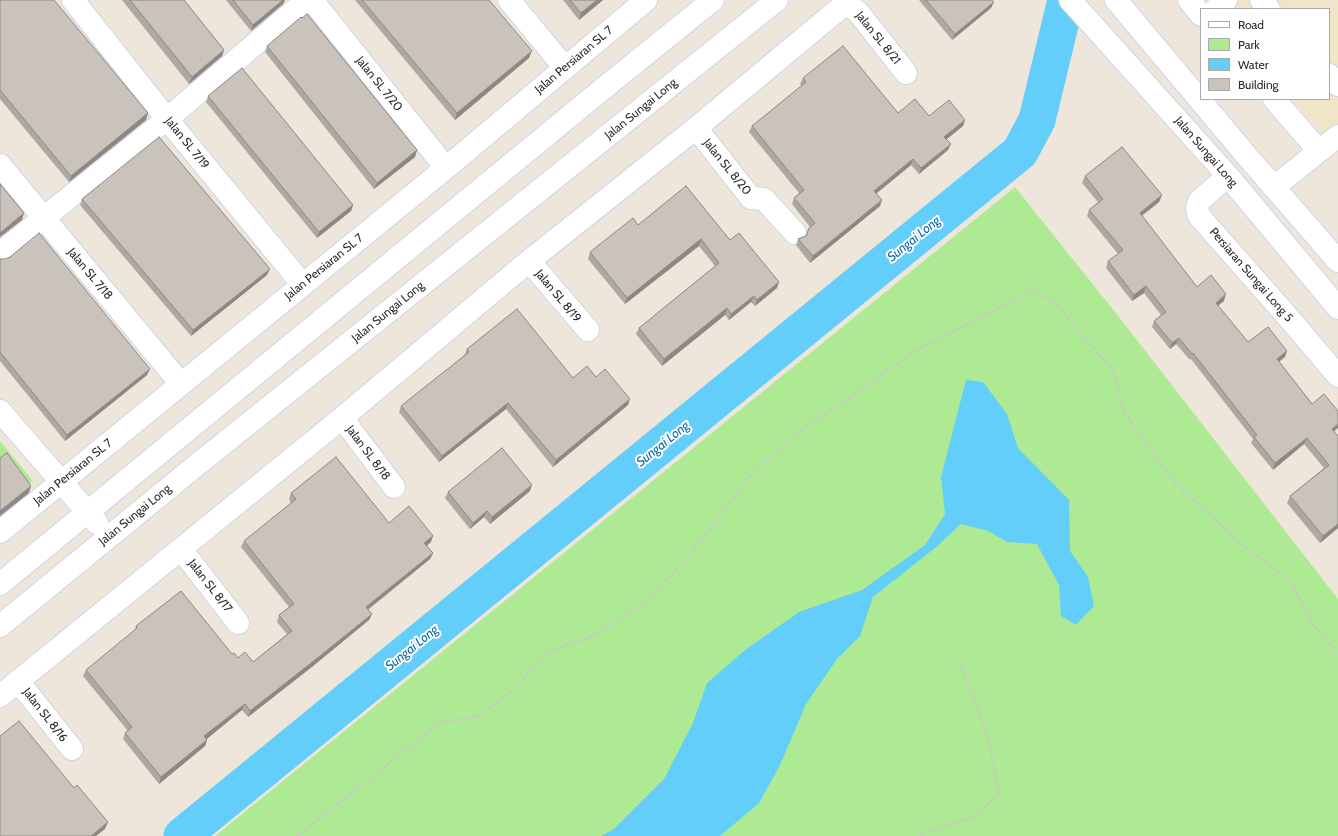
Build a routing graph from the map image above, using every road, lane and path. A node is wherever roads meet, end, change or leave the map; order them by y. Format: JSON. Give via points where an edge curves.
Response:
{"nodes":[{"id":1,"x":73,"y":0,"type":"edge"},
{"id":2,"x":307,"y":0,"type":"edge"},
{"id":3,"x":312,"y":0,"type":"edge"},
{"id":4,"x":510,"y":0,"type":"edge"},
{"id":5,"x":646,"y":0,"type":"edge"},
{"id":6,"x":712,"y":0,"type":"edge"},
{"id":7,"x":777,"y":0,"type":"edge"},
{"id":8,"x":1116,"y":0,"type":"edge"},
{"id":9,"x":1189,"y":0,"type":"edge"},
{"id":10,"x":1226,"y":0,"type":"edge"},
{"id":11,"x":1261,"y":0,"type":"edge"},
{"id":12,"x":1076,"y":7,"type":"edge"},
{"id":13,"x":1217,"y":8,"type":"edge"},
{"id":14,"x":1268,"y":8,"type":"edge"},
{"id":15,"x":1200,"y":14,"type":"edge"},
{"id":16,"x":565,"y":68,"type":"junction"},
{"id":17,"x":906,"y":73,"type":"dead end"},
{"id":18,"x":1330,"y":76,"type":"edge"},
{"id":19,"x":1338,"y":84,"type":"edge"},
{"id":20,"x":1275,"y":100,"type":"edge"},
{"id":21,"x":167,"y":119,"type":"junction"},
{"id":22,"x":696,"y":128,"type":"junction"},
{"id":23,"x":1338,"y":136,"type":"edge"},
{"id":24,"x":1319,"y":151,"type":"junction"},
{"id":25,"x":0,"y":165,"type":"edge"},
{"id":26,"x":446,"y":168,"type":"junction"},
{"id":27,"x":1228,"y":176,"type":"junction"},
{"id":28,"x":1274,"y":187,"type":"junction"},
{"id":29,"x":43,"y":217,"type":"junction"},
{"id":30,"x":795,"y":233,"type":"dead end"},
{"id":31,"x":1334,"y":247,"type":"edge"},
{"id":32,"x":0,"y":253,"type":"edge"},
{"id":33,"x":529,"y":261,"type":"junction"},
{"id":34,"x":303,"y":285,"type":"junction"},
{"id":35,"x":1338,"y":308,"type":"edge"},
{"id":36,"x":588,"y":330,"type":"dead end"},
{"id":37,"x":1338,"y":376,"type":"edge"},
{"id":38,"x":181,"y":384,"type":"junction"},
{"id":39,"x":0,"y":410,"type":"edge"},
{"id":40,"x":342,"y":418,"type":"junction"},
{"id":41,"x":60,"y":482,"type":"junction"},
{"id":42,"x":394,"y":487,"type":"dead end"},
{"id":43,"x":88,"y":513,"type":"junction"},
{"id":44,"x":0,"y":532,"type":"edge"},
{"id":45,"x":108,"y":537,"type":"junction"},
{"id":46,"x":181,"y":549,"type":"junction"},
{"id":47,"x":0,"y":584,"type":"edge"},
{"id":48,"x":238,"y":623,"type":"dead end"},
{"id":49,"x":0,"y":626,"type":"edge"},
{"id":50,"x":1338,"y":654,"type":"edge"},
{"id":51,"x":957,"y":658,"type":"dead end"},
{"id":52,"x":18,"y":681,"type":"junction"},
{"id":53,"x":0,"y":696,"type":"edge"},
{"id":54,"x":72,"y":749,"type":"dead end"},
{"id":55,"x":297,"y":836,"type":"edge"},
{"id":56,"x":920,"y":836,"type":"edge"}],
"edges":[{"from":1,"to":21,"type":"street","name":"Jalan SL 7/19"},
{"from":2,"to":21,"type":"street"},
{"from":3,"to":26,"type":"street","name":"Jalan SL 7/20"},
{"from":4,"to":16,"type":"street"},
{"from":5,"to":16,"type":"street","name":"Jalan Persiaran SL 7"},
{"from":6,"to":43,"type":"street"},
{"from":7,"to":45,"type":"street","name":"Jalan Sungai Long"},
{"from":8,"to":28,"type":"street"},
{"from":9,"to":15,"type":"street"},
{"from":10,"to":13,"type":"street"},
{"from":11,"to":14,"type":"street"},
{"from":12,"to":27,"type":"street","name":"Jalan Sungai Long"},
{"from":16,"to":26,"type":"street","name":"Jalan Persiaran SL 7"},
{"from":17,"to":22,"type":"street","name":"Jalan SL 8/21","via":[[858,12],[849,5],[839,9]]},
{"from":18,"to":19,"type":"street"},
{"from":20,"to":24,"type":"street"},
{"from":21,"to":29,"type":"street"},
{"from":21,"to":34,"type":"street","name":"Jalan SL 7/19"},
{"from":22,"to":30,"type":"street","name":"Jalan SL 8/20","via":[[751,198],[764,199]]},
{"from":22,"to":33,"type":"street"},
{"from":23,"to":24,"type":"street"},
{"from":24,"to":28,"type":"street"},
{"from":25,"to":29,"type":"street","name":"Jalan SL 7/18"},
{"from":26,"to":34,"type":"street","name":"Jalan Persiaran SL 7"},
{"from":27,"to":35,"type":"street","name":"Jalan Sungai Long"},
{"from":27,"to":37,"type":"street","name":"Persiaran Sungai Long 5","via":[[1199,200],[1199,216]]},
{"from":28,"to":31,"type":"street"},
{"from":29,"to":32,"type":"street"},
{"from":29,"to":38,"type":"street","name":"Jalan SL 7/18"},
{"from":33,"to":36,"type":"street","name":"Jalan SL 8/19"},
{"from":33,"to":40,"type":"street"},
{"from":34,"to":38,"type":"street","name":"Jalan Persiaran SL 7"},
{"from":38,"to":41,"type":"street","name":"Jalan Persiaran SL 7"},
{"from":39,"to":41,"type":"street"},
{"from":40,"to":42,"type":"street","name":"Jalan SL 8/18"},
{"from":40,"to":46,"type":"street"},
{"from":41,"to":43,"type":"street"},
{"from":41,"to":44,"type":"street","name":"Jalan Persiaran SL 7"},
{"from":43,"to":45,"type":"street"},
{"from":43,"to":47,"type":"street"},
{"from":45,"to":49,"type":"street","name":"Jalan Sungai Long"},
{"from":46,"to":48,"type":"street","name":"Jalan SL 8/17"},
{"from":46,"to":52,"type":"street"},
{"from":50,"to":55,"type":"path","via":[[1313,626],[1291,582],[1247,549],[1175,483],[1125,414],[1112,369],[1053,301],[1033,290],[910,354],[851,398],[794,435],[747,480],[689,556],[643,603],[595,635],[550,651],[507,696],[477,717],[441,722]]},
{"from":51,"to":56,"type":"path","via":[[986,729],[999,794],[973,817]]},
{"from":52,"to":53,"type":"street"},
{"from":52,"to":54,"type":"street","name":"Jalan SL 8/16"}]}
